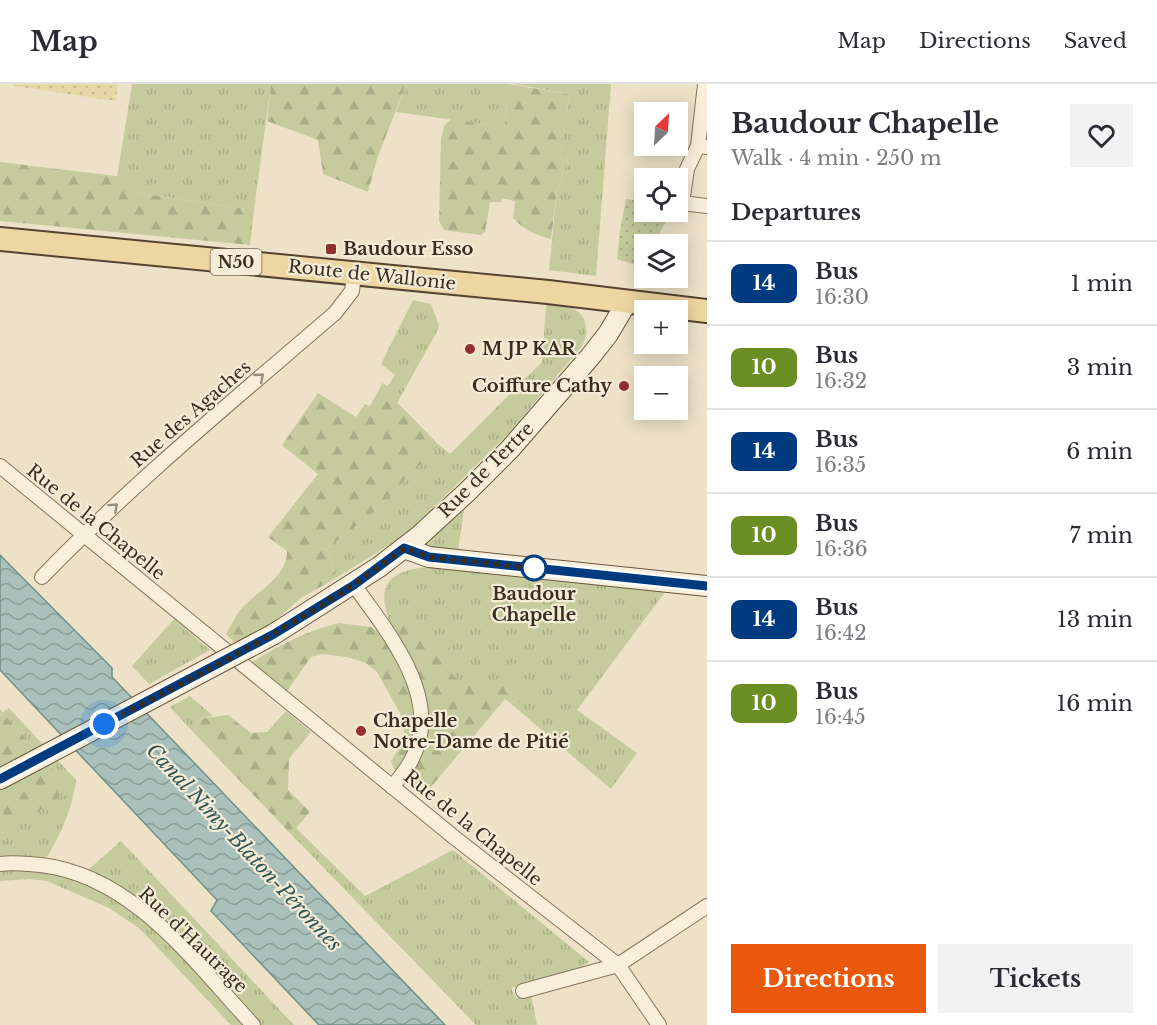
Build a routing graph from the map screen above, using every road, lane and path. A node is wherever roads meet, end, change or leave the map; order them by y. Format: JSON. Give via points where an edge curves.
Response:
{"nodes":[{"id":1,"x":705,"y":84,"type":"edge"},
{"id":2,"x":702,"y":146,"type":"edge"},
{"id":3,"x":707,"y":206,"type":"edge"},
{"id":4,"x":0,"y":239,"type":"edge"},
{"id":5,"x":354,"y":274,"type":"junction"},
{"id":6,"x":627,"y":302,"type":"junction"},
{"id":7,"x":707,"y":311,"type":"edge"},
{"id":8,"x":0,"y":466,"type":"edge"},
{"id":9,"x":84,"y":535,"type":"junction"},
{"id":10,"x":404,"y":548,"type":"junction"},
{"id":11,"x":42,"y":577,"type":"dead end"},
{"id":12,"x":354,"y":585,"type":"junction"},
{"id":13,"x":707,"y":586,"type":"edge"},
{"id":14,"x":0,"y":779,"type":"edge"},
{"id":15,"x":392,"y":787,"type":"junction"},
{"id":16,"x":0,"y":864,"type":"edge"},
{"id":17,"x":707,"y":906,"type":"edge"},
{"id":18,"x":618,"y":965,"type":"junction"},
{"id":19,"x":523,"y":992,"type":"dead end"},
{"id":20,"x":253,"y":1025,"type":"edge"},
{"id":21,"x":659,"y":1025,"type":"edge"}],
"edges":[{"from":1,"to":2,"type":"street"},
{"from":2,"to":3,"type":"street","via":[[687,170],[682,203]]},
{"from":4,"to":5,"type":"main road","name":"Route de Wallonie","number":"N50"},
{"from":5,"to":6,"type":"main road","name":"Route de Wallonie","number":"N50"},
{"from":9,"to":5,"type":"street","name":"Rue des Agaches","one_way":true,"via":[[335,313],[352,291]]},
{"from":6,"to":7,"type":"main road","name":"Route de Wallonie","number":"N50"},
{"from":6,"to":10,"type":"street","name":"Rue de Tertre","via":[[608,334],[510,449]]},
{"from":8,"to":9,"type":"street","name":"Rue de la Chapelle"},
{"from":9,"to":11,"type":"street","name":"Rue des Agaches"},
{"from":9,"to":15,"type":"street","name":"Rue de la Chapelle"},
{"from":10,"to":12,"type":"street","name":"Rue de Tertre"},
{"from":10,"to":13,"type":"street","via":[[429,557]]},
{"from":12,"to":14,"type":"street","name":"Rue de Tertre","bridge":true,"via":[[274,634]]},
{"from":12,"to":15,"type":"street","via":[[399,647],[419,700],[419,743]]},
{"from":15,"to":18,"type":"street","name":"Rue de la Chapelle"},
{"from":16,"to":20,"type":"street","name":"Rue d'Hautrage","via":[[54,867],[113,889],[172,939]]},
{"from":17,"to":18,"type":"street"},
{"from":18,"to":19,"type":"street"},
{"from":18,"to":21,"type":"street","name":"Rue de la Chapelle"}]}
